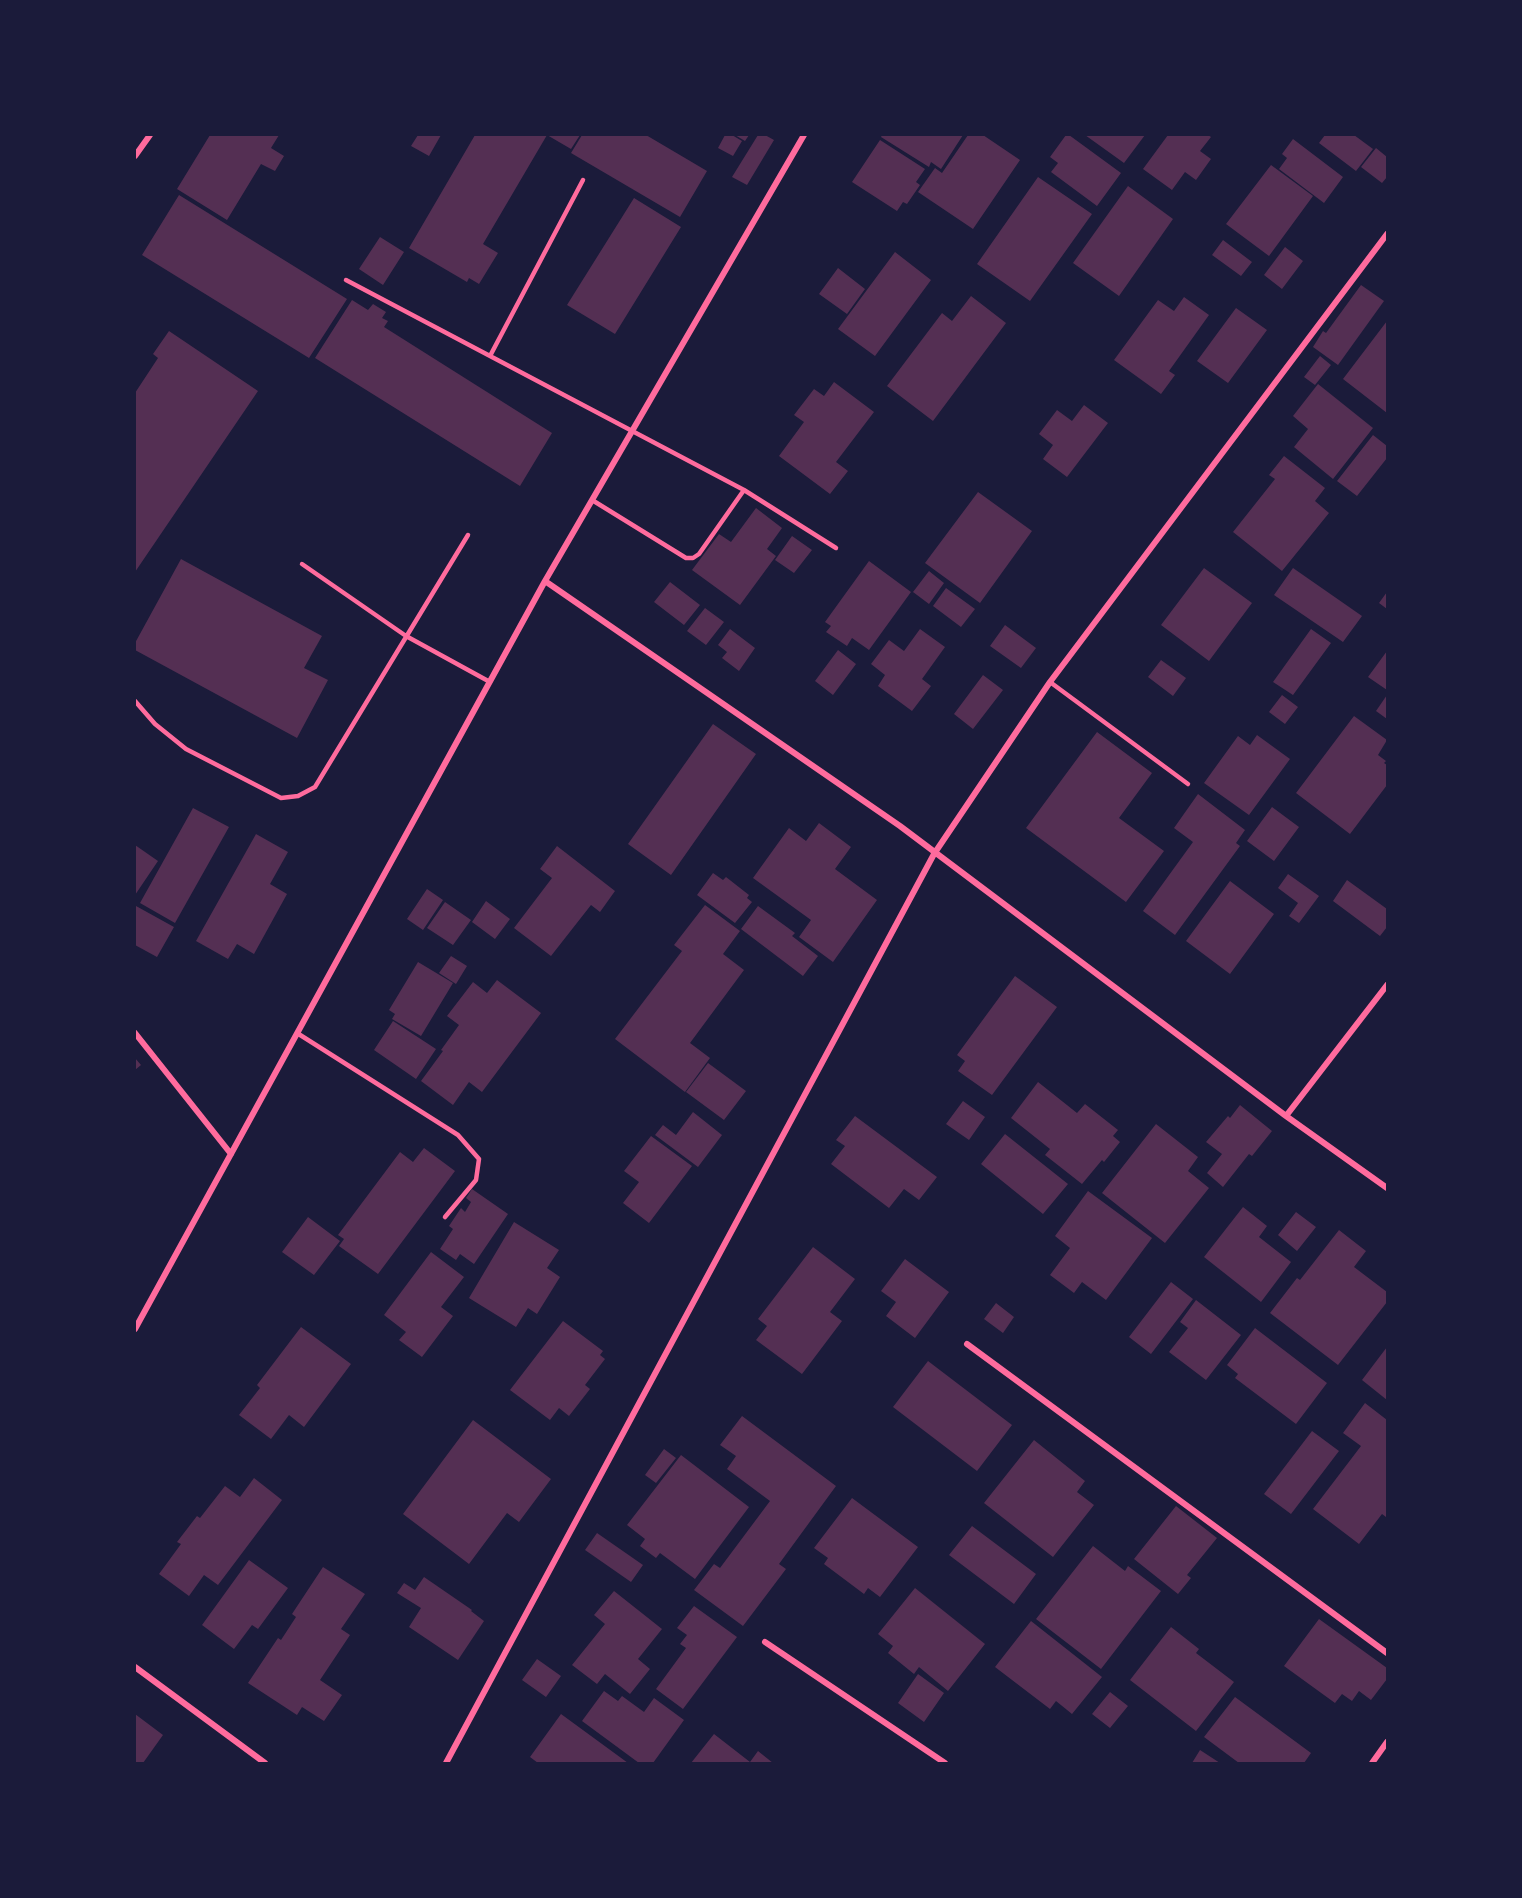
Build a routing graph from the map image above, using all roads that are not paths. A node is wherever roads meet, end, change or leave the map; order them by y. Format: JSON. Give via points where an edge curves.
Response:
{"nodes":[{"id":1,"x":150,"y":135,"type":"edge"},
{"id":2,"x":804,"y":135,"type":"edge"},
{"id":3,"x":135,"y":156,"type":"edge"},
{"id":4,"x":583,"y":180,"type":"dead end"},
{"id":5,"x":1387,"y":234,"type":"edge"},
{"id":6,"x":346,"y":280,"type":"dead end"},
{"id":7,"x":490,"y":356,"type":"junction"},
{"id":8,"x":633,"y":432,"type":"junction"},
{"id":9,"x":744,"y":490,"type":"junction"},
{"id":10,"x":592,"y":500,"type":"junction"},
{"id":11,"x":468,"y":535,"type":"dead end"},
{"id":12,"x":836,"y":548,"type":"dead end"},
{"id":13,"x":302,"y":564,"type":"dead end"},
{"id":14,"x":545,"y":581,"type":"junction"},
{"id":15,"x":406,"y":636,"type":"junction"},
{"id":16,"x":490,"y":682,"type":"junction"},
{"id":17,"x":1050,"y":682,"type":"junction"},
{"id":18,"x":135,"y":701,"type":"edge"},
{"id":19,"x":1188,"y":784,"type":"dead end"},
{"id":20,"x":934,"y":854,"type":"junction"},
{"id":21,"x":1387,"y":985,"type":"edge"},
{"id":22,"x":135,"y":1033,"type":"edge"},
{"id":23,"x":297,"y":1033,"type":"junction"},
{"id":24,"x":1286,"y":1116,"type":"junction"},
{"id":25,"x":231,"y":1154,"type":"junction"},
{"id":26,"x":1387,"y":1188,"type":"edge"},
{"id":27,"x":445,"y":1216,"type":"dead end"},
{"id":28,"x":135,"y":1329,"type":"edge"},
{"id":29,"x":967,"y":1344,"type":"dead end"},
{"id":30,"x":765,"y":1642,"type":"dead end"},
{"id":31,"x":1387,"y":1653,"type":"edge"},
{"id":32,"x":135,"y":1667,"type":"edge"},
{"id":33,"x":1387,"y":1742,"type":"edge"},
{"id":34,"x":265,"y":1763,"type":"edge"},
{"id":35,"x":446,"y":1763,"type":"edge"},
{"id":36,"x":945,"y":1763,"type":"edge"},
{"id":37,"x":1372,"y":1763,"type":"edge"}],
"edges":[{"from":1,"to":3,"type":"street"},
{"from":2,"to":8,"type":"street"},
{"from":4,"to":7,"type":"lane"},
{"from":5,"to":17,"type":"street"},
{"from":6,"to":7,"type":"lane"},
{"from":7,"to":8,"type":"lane"},
{"from":8,"to":9,"type":"lane"},
{"from":8,"to":10,"type":"street"},
{"from":9,"to":10,"type":"lane","via":[[693,558],[686,558]]},
{"from":9,"to":12,"type":"lane"},
{"from":10,"to":14,"type":"street"},
{"from":11,"to":15,"type":"lane"},
{"from":13,"to":15,"type":"lane"},
{"from":14,"to":16,"type":"street"},
{"from":14,"to":20,"type":"street","via":[[900,826]]},
{"from":15,"to":16,"type":"lane"},
{"from":15,"to":18,"type":"lane","via":[[315,787],[298,796],[281,798],[186,749],[155,724]]},
{"from":16,"to":23,"type":"street"},
{"from":17,"to":19,"type":"lane"},
{"from":17,"to":20,"type":"street"},
{"from":20,"to":24,"type":"street"},
{"from":20,"to":35,"type":"street"},
{"from":21,"to":24,"type":"street"},
{"from":22,"to":25,"type":"street"},
{"from":23,"to":25,"type":"street"},
{"from":23,"to":27,"type":"lane","via":[[458,1135],[471,1148],[479,1159],[476,1180]]},
{"from":24,"to":26,"type":"street"},
{"from":25,"to":28,"type":"street"},
{"from":29,"to":31,"type":"street"},
{"from":30,"to":36,"type":"street"},
{"from":32,"to":34,"type":"street"},
{"from":33,"to":37,"type":"street"}]}
